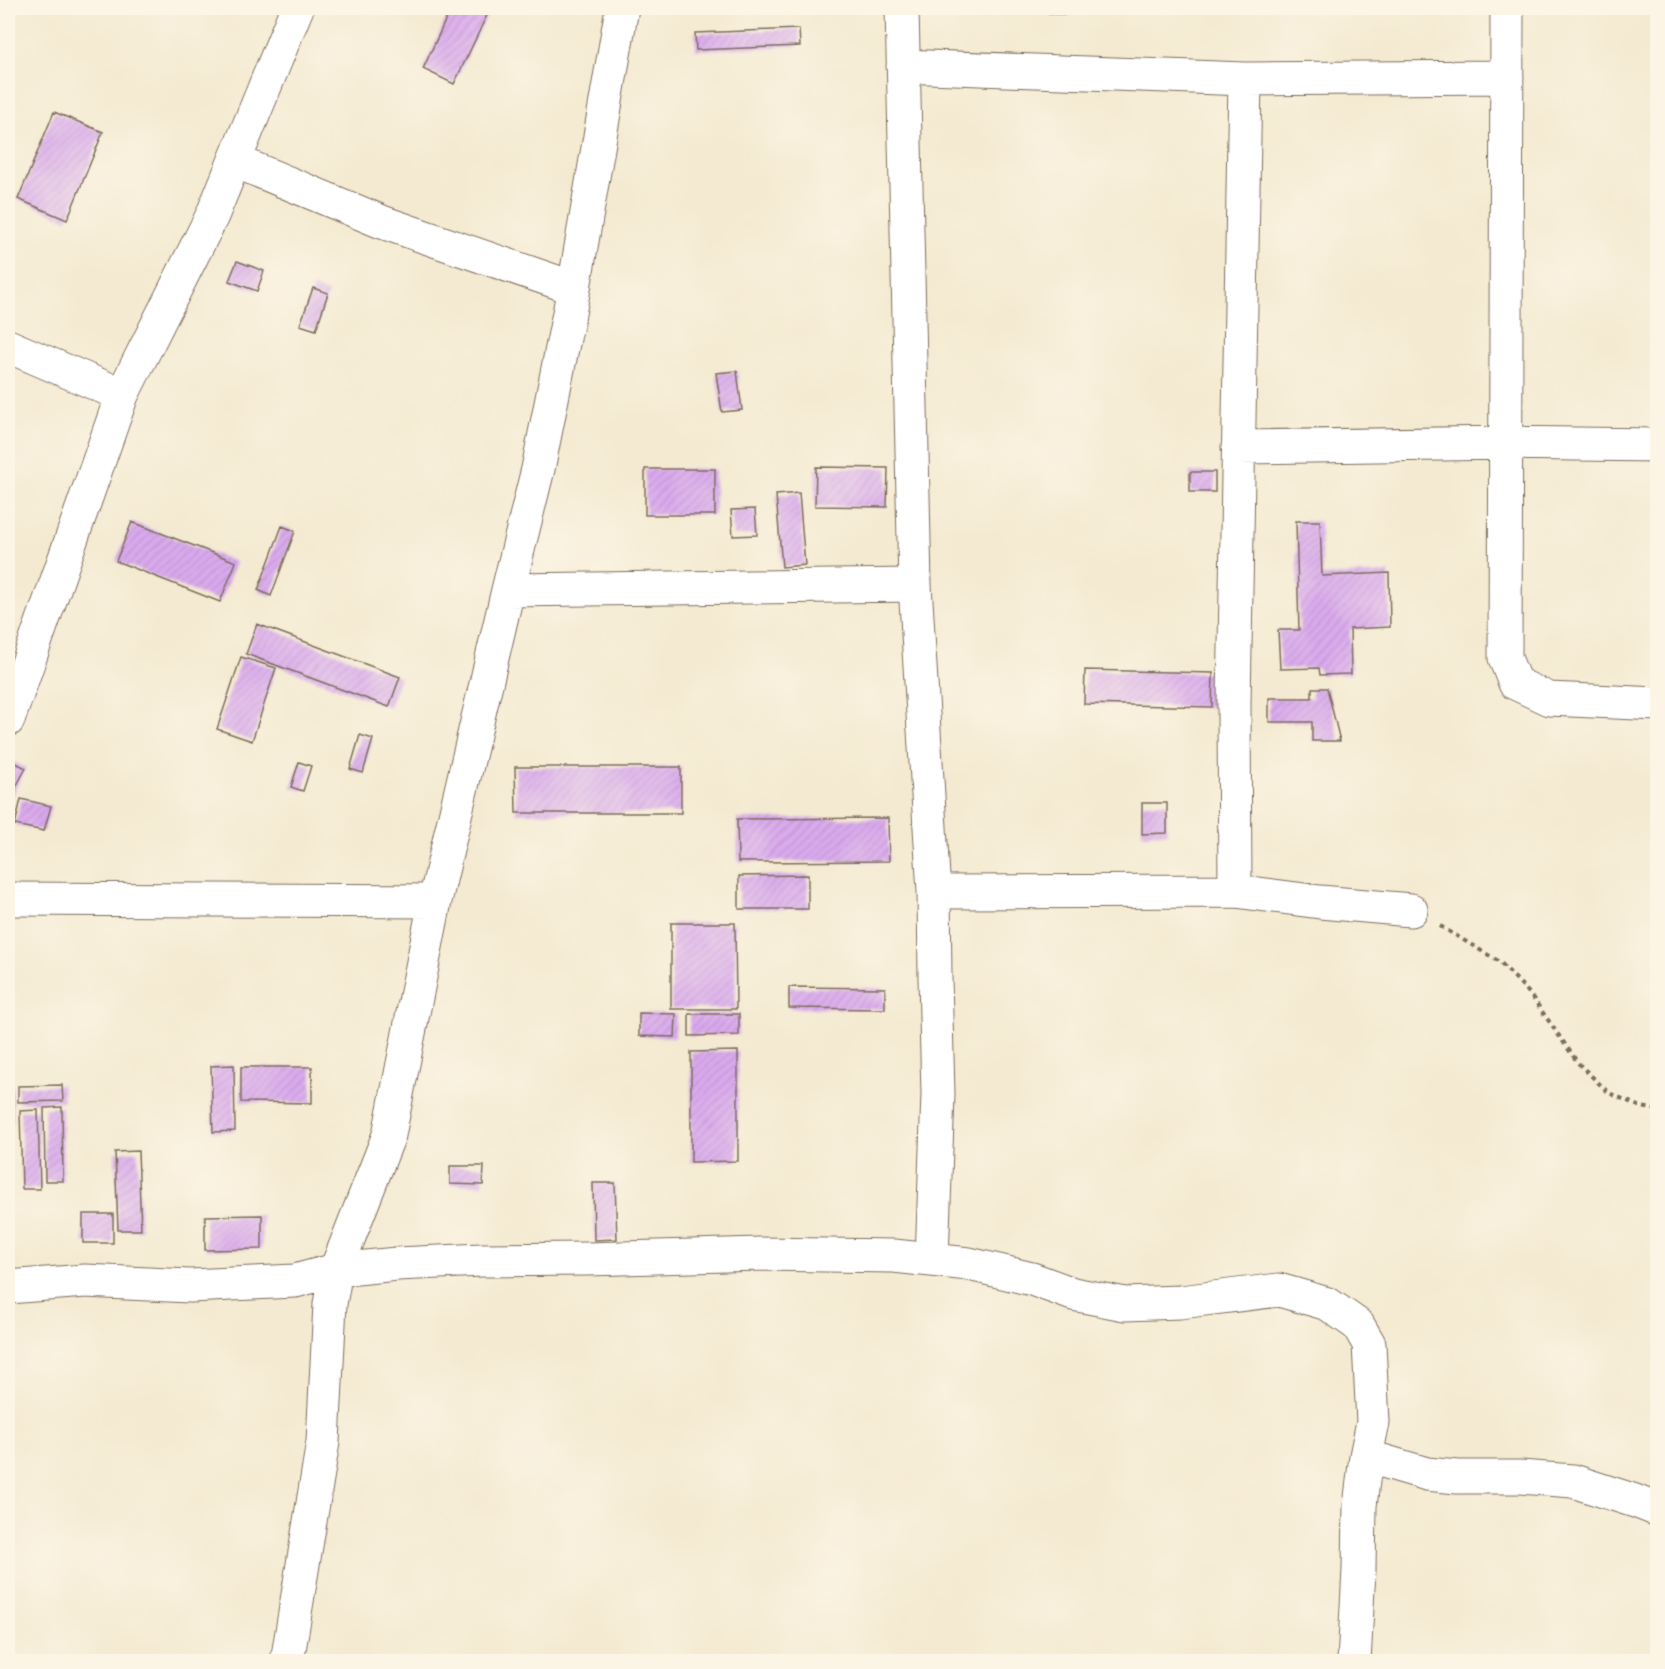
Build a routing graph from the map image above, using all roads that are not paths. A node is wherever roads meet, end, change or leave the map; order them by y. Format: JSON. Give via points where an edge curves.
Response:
{"nodes":[{"id":1,"x":297,"y":8,"type":"edge"},
{"id":2,"x":622,"y":8,"type":"edge"},
{"id":3,"x":902,"y":8,"type":"edge"},
{"id":4,"x":1507,"y":8,"type":"edge"},
{"id":5,"x":903,"y":66,"type":"junction"},
{"id":6,"x":1507,"y":77,"type":"junction"},
{"id":7,"x":1245,"y":79,"type":"junction"},
{"id":8,"x":235,"y":161,"type":"junction"},
{"id":9,"x":574,"y":288,"type":"junction"},
{"id":10,"x":8,"y":346,"type":"edge"},
{"id":11,"x":122,"y":395,"type":"junction"},
{"id":12,"x":1506,"y":443,"type":"junction"},
{"id":13,"x":1658,"y":445,"type":"edge"},
{"id":14,"x":1238,"y":447,"type":"junction"},
{"id":15,"x":915,"y":585,"type":"junction"},
{"id":16,"x":508,"y":590,"type":"junction"},
{"id":17,"x":1658,"y":704,"type":"edge"},
{"id":18,"x":8,"y":720,"type":"edge"},
{"id":19,"x":1235,"y":891,"type":"junction"},
{"id":20,"x":934,"y":892,"type":"junction"},
{"id":21,"x":8,"y":899,"type":"edge"},
{"id":22,"x":435,"y":901,"type":"junction"},
{"id":23,"x":1411,"y":910,"type":"road end"},
{"id":24,"x":932,"y":1259,"type":"junction"},
{"id":25,"x":336,"y":1270,"type":"junction"},
{"id":26,"x":8,"y":1287,"type":"edge"},
{"id":27,"x":1366,"y":1456,"type":"junction"},
{"id":28,"x":1658,"y":1510,"type":"edge"},
{"id":29,"x":287,"y":1662,"type":"edge"},
{"id":30,"x":1354,"y":1662,"type":"edge"}],
"edges":[{"from":1,"to":8,"type":"street"},
{"from":2,"to":9,"type":"street"},
{"from":3,"to":5,"type":"street"},
{"from":4,"to":6,"type":"street"},
{"from":5,"to":7,"type":"street"},
{"from":5,"to":15,"type":"street"},
{"from":6,"to":7,"type":"street"},
{"from":6,"to":12,"type":"street"},
{"from":7,"to":14,"type":"street"},
{"from":8,"to":9,"type":"street","via":[[382,222]]},
{"from":8,"to":11,"type":"street","via":[[212,216]]},
{"from":9,"to":16,"type":"street","via":[[538,469]]},
{"from":10,"to":11,"type":"street"},
{"from":11,"to":18,"type":"street"},
{"from":12,"to":13,"type":"street"},
{"from":12,"to":14,"type":"street"},
{"from":12,"to":17,"type":"street","via":[[1505,658],[1515,683],[1549,699]]},
{"from":14,"to":19,"type":"street"},
{"from":15,"to":16,"type":"street"},
{"from":15,"to":20,"type":"street"},
{"from":16,"to":22,"type":"street"},
{"from":19,"to":20,"type":"street"},
{"from":19,"to":23,"type":"street"},
{"from":20,"to":24,"type":"street","via":[[938,1094]]},
{"from":21,"to":22,"type":"street"},
{"from":22,"to":25,"type":"street","via":[[389,1135]]},
{"from":24,"to":25,"type":"street","via":[[760,1254],[482,1260]]},
{"from":24,"to":27,"type":"street","via":[[969,1264],[1032,1279],[1073,1294],[1125,1304],[1279,1290],[1328,1304],[1358,1325],[1369,1344],[1373,1422]]},
{"from":25,"to":26,"type":"street","via":[[295,1281],[190,1286],[85,1281]]},
{"from":25,"to":29,"type":"street","via":[[330,1304],[323,1442]]},
{"from":27,"to":28,"type":"street","via":[[1427,1474],[1573,1481]]},
{"from":27,"to":30,"type":"street","via":[[1360,1506]]}]}
